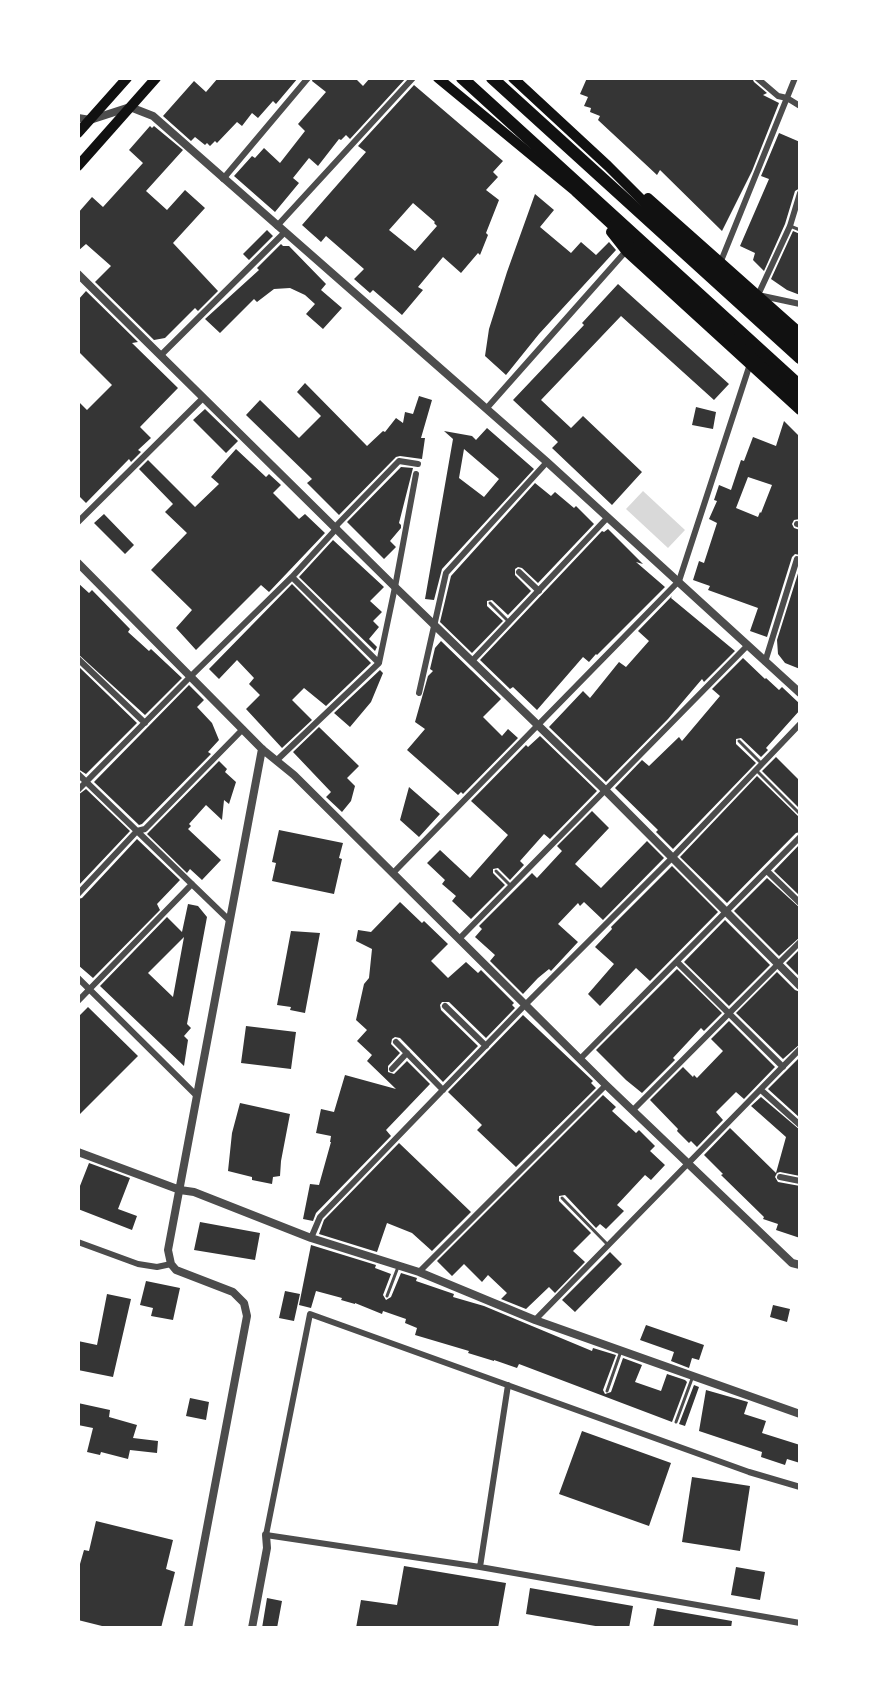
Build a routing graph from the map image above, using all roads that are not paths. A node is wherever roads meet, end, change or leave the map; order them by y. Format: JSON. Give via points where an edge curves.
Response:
{"nodes":[{"id":1,"x":127,"y":78,"type":"edge"},
{"id":2,"x":156,"y":78,"type":"edge"},
{"id":3,"x":308,"y":78,"type":"edge"},
{"id":4,"x":412,"y":78,"type":"edge"},
{"id":5,"x":438,"y":78,"type":"edge"},
{"id":6,"x":462,"y":78,"type":"edge"},
{"id":7,"x":492,"y":78,"type":"edge"},
{"id":8,"x":513,"y":78,"type":"edge"},
{"id":9,"x":757,"y":78,"type":"edge"},
{"id":10,"x":795,"y":78,"type":"edge"},
{"id":11,"x":787,"y":98,"type":"junction"},
{"id":12,"x":800,"y":106,"type":"edge"},
{"id":13,"x":130,"y":107,"type":"junction"},
{"id":14,"x":78,"y":118,"type":"edge"},
{"id":15,"x":90,"y":120,"type":"junction"},
{"id":16,"x":78,"y":133,"type":"edge"},
{"id":17,"x":78,"y":166,"type":"edge"},
{"id":18,"x":608,"y":166,"type":"junction"},
{"id":19,"x":223,"y":179,"type":"junction"},
{"id":20,"x":800,"y":193,"type":"edge"},
{"id":21,"x":790,"y":226,"type":"junction"},
{"id":22,"x":281,"y":229,"type":"junction"},
{"id":23,"x":800,"y":230,"type":"edge"},
{"id":24,"x":629,"y":247,"type":"junction"},
{"id":25,"x":721,"y":261,"type":"junction"},
{"id":26,"x":78,"y":274,"type":"edge"},
{"id":27,"x":758,"y":295,"type":"junction"},
{"id":28,"x":800,"y":304,"type":"edge"},
{"id":29,"x":800,"y":333,"type":"edge"},
{"id":30,"x":800,"y":345,"type":"edge"},
{"id":31,"x":161,"y":355,"type":"junction"},
{"id":32,"x":800,"y":358,"type":"edge"},
{"id":33,"x":750,"y":364,"type":"junction"},
{"id":34,"x":800,"y":386,"type":"edge"},
{"id":35,"x":203,"y":398,"type":"junction"},
{"id":36,"x":800,"y":399,"type":"edge"},
{"id":37,"x":486,"y":409,"type":"junction"},
{"id":38,"x":800,"y":410,"type":"edge"},
{"id":39,"x":547,"y":462,"type":"junction"},
{"id":40,"x":418,"y":464,"type":"dead end"},
{"id":41,"x":416,"y":474,"type":"dead end"},
{"id":42,"x":608,"y":517,"type":"junction"},
{"id":43,"x":78,"y":522,"type":"edge"},
{"id":44,"x":336,"y":527,"type":"junction"},
{"id":45,"x":797,"y":559,"type":"dead end"},
{"id":46,"x":78,"y":563,"type":"edge"},
{"id":47,"x":519,"y":572,"type":"dead end"},
{"id":48,"x":292,"y":577,"type":"junction"},
{"id":49,"x":679,"y":581,"type":"junction"},
{"id":50,"x":395,"y":587,"type":"junction"},
{"id":51,"x":539,"y":591,"type":"junction"},
{"id":52,"x":490,"y":603,"type":"dead end"},
{"id":53,"x":509,"y":622,"type":"junction"},
{"id":54,"x":434,"y":624,"type":"junction"},
{"id":55,"x":747,"y":646,"type":"junction"},
{"id":56,"x":78,"y":659,"type":"edge"},
{"id":57,"x":472,"y":661,"type":"junction"},
{"id":58,"x":765,"y":662,"type":"junction"},
{"id":59,"x":379,"y":663,"type":"junction"},
{"id":60,"x":190,"y":676,"type":"junction"},
{"id":61,"x":419,"y":693,"type":"dead end"},
{"id":62,"x":800,"y":693,"type":"edge"},
{"id":63,"x":145,"y":723,"type":"junction"},
{"id":64,"x":800,"y":724,"type":"edge"},
{"id":65,"x":540,"y":726,"type":"junction"},
{"id":66,"x":243,"y":729,"type":"junction"},
{"id":67,"x":739,"y":741,"type":"dead end"},
{"id":68,"x":262,"y":749,"type":"junction"},
{"id":69,"x":276,"y":760,"type":"junction"},
{"id":70,"x":762,"y":764,"type":"junction"},
{"id":71,"x":756,"y":770,"type":"junction"},
{"id":72,"x":78,"y":774,"type":"edge"},
{"id":73,"x":86,"y":782,"type":"junction"},
{"id":74,"x":78,"y":790,"type":"edge"},
{"id":75,"x":606,"y":791,"type":"junction"},
{"id":76,"x":800,"y":814,"type":"edge"},
{"id":77,"x":137,"y":831,"type":"junction"},
{"id":78,"x":800,"y":837,"type":"edge"},
{"id":79,"x":673,"y":857,"type":"junction"},
{"id":80,"x":496,"y":871,"type":"dead end"},
{"id":81,"x":767,"y":871,"type":"junction"},
{"id":82,"x":394,"y":872,"type":"junction"},
{"id":83,"x":192,"y":884,"type":"junction"},
{"id":84,"x":511,"y":886,"type":"junction"},
{"id":85,"x":78,"y":894,"type":"edge"},
{"id":86,"x":800,"y":903,"type":"edge"},
{"id":87,"x":727,"y":912,"type":"junction"},
{"id":88,"x":230,"y":921,"type":"junction"},
{"id":89,"x":459,"y":939,"type":"junction"},
{"id":90,"x":800,"y":942,"type":"edge"},
{"id":91,"x":677,"y":962,"type":"junction"},
{"id":92,"x":778,"y":964,"type":"junction"},
{"id":93,"x":78,"y":978,"type":"edge"},
{"id":94,"x":800,"y":986,"type":"edge"},
{"id":95,"x":90,"y":989,"type":"junction"},
{"id":96,"x":78,"y":1001,"type":"edge"},
{"id":97,"x":525,"y":1005,"type":"junction"},
{"id":98,"x":446,"y":1006,"type":"dead end"},
{"id":99,"x":728,"y":1015,"type":"junction"},
{"id":100,"x":396,"y":1042,"type":"dead end"},
{"id":101,"x":486,"y":1046,"type":"junction"},
{"id":102,"x":800,"y":1050,"type":"edge"},
{"id":103,"x":407,"y":1053,"type":"junction"},
{"id":104,"x":580,"y":1059,"type":"junction"},
{"id":105,"x":783,"y":1067,"type":"junction"},
{"id":106,"x":392,"y":1069,"type":"dead end"},
{"id":107,"x":606,"y":1085,"type":"junction"},
{"id":108,"x":443,"y":1090,"type":"junction"},
{"id":109,"x":761,"y":1090,"type":"junction"},
{"id":110,"x":197,"y":1096,"type":"junction"},
{"id":111,"x":633,"y":1110,"type":"junction"},
{"id":112,"x":800,"y":1125,"type":"edge"},
{"id":113,"x":78,"y":1152,"type":"edge"},
{"id":114,"x":688,"y":1163,"type":"junction"},
{"id":115,"x":780,"y":1177,"type":"dead end"},
{"id":116,"x":800,"y":1181,"type":"edge"},
{"id":117,"x":180,"y":1190,"type":"junction"},
{"id":118,"x":562,"y":1198,"type":"dead end"},
{"id":119,"x":311,"y":1238,"type":"junction"},
{"id":120,"x":78,"y":1242,"type":"edge"},
{"id":121,"x":608,"y":1245,"type":"junction"},
{"id":122,"x":171,"y":1264,"type":"junction"},
{"id":123,"x":399,"y":1265,"type":"junction"},
{"id":124,"x":800,"y":1265,"type":"edge"},
{"id":125,"x":419,"y":1272,"type":"junction"},
{"id":126,"x":387,"y":1296,"type":"dead end"},
{"id":127,"x":535,"y":1320,"type":"junction"},
{"id":128,"x":621,"y":1351,"type":"junction"},
{"id":129,"x":693,"y":1376,"type":"junction"},
{"id":130,"x":508,"y":1385,"type":"junction"},
{"id":131,"x":607,"y":1391,"type":"dead end"},
{"id":132,"x":800,"y":1414,"type":"edge"},
{"id":133,"x":676,"y":1422,"type":"dead end"},
{"id":134,"x":800,"y":1487,"type":"edge"},
{"id":135,"x":266,"y":1535,"type":"junction"},
{"id":136,"x":480,"y":1567,"type":"junction"},
{"id":137,"x":800,"y":1623,"type":"edge"},
{"id":138,"x":188,"y":1628,"type":"edge"},
{"id":139,"x":252,"y":1628,"type":"edge"}],
"edges":[{"from":1,"to":15,"type":"highway"},
{"from":2,"to":13,"type":"highway"},
{"from":3,"to":19,"type":"street"},
{"from":4,"to":22,"type":"street"},
{"from":5,"to":24,"type":"highway","via":[[575,191]]},
{"from":6,"to":34,"type":"highway"},
{"from":7,"to":32,"type":"highway"},
{"from":8,"to":18,"type":"highway"},
{"from":9,"to":11,"type":"street","via":[[778,96]]},
{"from":10,"to":11,"type":"street"},
{"from":11,"to":12,"type":"street"},
{"from":11,"to":25,"type":"street"},
{"from":13,"to":15,"type":"street"},
{"from":13,"to":17,"type":"highway"},
{"from":13,"to":19,"type":"street","via":[[153,116]]},
{"from":14,"to":15,"type":"street"},
{"from":15,"to":16,"type":"highway"},
{"from":18,"to":25,"type":"highway"},
{"from":18,"to":30,"type":"highway"},
{"from":19,"to":22,"type":"street"},
{"from":20,"to":21,"type":"street"},
{"from":21,"to":23,"type":"lane"},
{"from":21,"to":27,"type":"street"},
{"from":22,"to":31,"type":"street"},
{"from":22,"to":37,"type":"street"},
{"from":24,"to":33,"type":"highway"},
{"from":24,"to":36,"type":"highway"},
{"from":24,"to":37,"type":"street"},
{"from":25,"to":27,"type":"highway"},
{"from":26,"to":31,"type":"street"},
{"from":27,"to":28,"type":"street"},
{"from":27,"to":29,"type":"highway"},
{"from":31,"to":35,"type":"street"},
{"from":33,"to":38,"type":"highway"},
{"from":33,"to":49,"type":"street"},
{"from":35,"to":43,"type":"street"},
{"from":35,"to":44,"type":"street"},
{"from":37,"to":39,"type":"street"},
{"from":39,"to":42,"type":"street"},
{"from":39,"to":54,"type":"street","via":[[446,573]]},
{"from":40,"to":44,"type":"street","via":[[399,461]]},
{"from":41,"to":50,"type":"street"},
{"from":42,"to":49,"type":"street"},
{"from":42,"to":51,"type":"street"},
{"from":44,"to":48,"type":"street"},
{"from":44,"to":50,"type":"street"},
{"from":45,"to":58,"type":"street"},
{"from":46,"to":60,"type":"street"},
{"from":47,"to":51,"type":"street"},
{"from":48,"to":59,"type":"street"},
{"from":48,"to":60,"type":"street"},
{"from":49,"to":55,"type":"street"},
{"from":49,"to":65,"type":"street"},
{"from":50,"to":54,"type":"street"},
{"from":50,"to":59,"type":"street"},
{"from":51,"to":53,"type":"street"},
{"from":52,"to":53,"type":"lane"},
{"from":53,"to":57,"type":"street"},
{"from":54,"to":57,"type":"street"},
{"from":54,"to":61,"type":"street"},
{"from":55,"to":58,"type":"street"},
{"from":55,"to":75,"type":"street"},
{"from":56,"to":63,"type":"street"},
{"from":57,"to":65,"type":"street"},
{"from":58,"to":62,"type":"street"},
{"from":59,"to":69,"type":"street"},
{"from":60,"to":63,"type":"street"},
{"from":60,"to":66,"type":"street"},
{"from":63,"to":73,"type":"street"},
{"from":64,"to":70,"type":"street"},
{"from":65,"to":75,"type":"street"},
{"from":65,"to":82,"type":"street"},
{"from":66,"to":68,"type":"street"},
{"from":66,"to":77,"type":"street","via":[[145,829]]},
{"from":67,"to":70,"type":"lane"},
{"from":68,"to":69,"type":"street"},
{"from":68,"to":88,"type":"street"},
{"from":69,"to":82,"type":"street"},
{"from":70,"to":71,"type":"street"},
{"from":71,"to":76,"type":"lane"},
{"from":71,"to":79,"type":"street"},
{"from":72,"to":73,"type":"street"},
{"from":73,"to":74,"type":"street"},
{"from":73,"to":77,"type":"street"},
{"from":75,"to":79,"type":"street"},
{"from":75,"to":84,"type":"street"},
{"from":77,"to":83,"type":"street"},
{"from":77,"to":85,"type":"street"},
{"from":78,"to":81,"type":"street"},
{"from":79,"to":87,"type":"street"},
{"from":79,"to":97,"type":"street"},
{"from":80,"to":84,"type":"lane"},
{"from":81,"to":86,"type":"street"},
{"from":81,"to":87,"type":"street"},
{"from":82,"to":89,"type":"street"},
{"from":83,"to":88,"type":"street"},
{"from":83,"to":95,"type":"street"},
{"from":84,"to":89,"type":"street"},
{"from":87,"to":91,"type":"street"},
{"from":87,"to":92,"type":"street"},
{"from":88,"to":110,"type":"street"},
{"from":89,"to":97,"type":"street"},
{"from":90,"to":92,"type":"street"},
{"from":91,"to":99,"type":"street"},
{"from":91,"to":104,"type":"street"},
{"from":92,"to":94,"type":"street"},
{"from":92,"to":99,"type":"street"},
{"from":93,"to":95,"type":"street"},
{"from":95,"to":96,"type":"street"},
{"from":95,"to":110,"type":"street"},
{"from":97,"to":101,"type":"street"},
{"from":97,"to":104,"type":"street"},
{"from":98,"to":101,"type":"street"},
{"from":99,"to":105,"type":"street"},
{"from":99,"to":111,"type":"street"},
{"from":100,"to":103,"type":"street"},
{"from":101,"to":108,"type":"street"},
{"from":102,"to":105,"type":"street"},
{"from":103,"to":106,"type":"street"},
{"from":103,"to":108,"type":"street"},
{"from":104,"to":107,"type":"street"},
{"from":105,"to":109,"type":"street"},
{"from":107,"to":111,"type":"street"},
{"from":107,"to":125,"type":"street"},
{"from":108,"to":119,"type":"street","via":[[320,1216]]},
{"from":109,"to":112,"type":"street"},
{"from":109,"to":114,"type":"street"},
{"from":110,"to":117,"type":"street"},
{"from":111,"to":114,"type":"street"},
{"from":113,"to":117,"type":"street"},
{"from":114,"to":121,"type":"street"},
{"from":114,"to":124,"type":"street","via":[[792,1263]]},
{"from":115,"to":116,"type":"street"},
{"from":117,"to":119,"type":"street","via":[[194,1191]]},
{"from":117,"to":122,"type":"street","via":[[168,1250]]},
{"from":118,"to":121,"type":"lane"},
{"from":119,"to":123,"type":"street"},
{"from":120,"to":122,"type":"street","via":[[138,1264]]},
{"from":121,"to":127,"type":"street"},
{"from":122,"to":138,"type":"street","via":[[184,1274],[233,1292],[244,1303],[246,1316]]},
{"from":123,"to":125,"type":"street"},
{"from":123,"to":126,"type":"lane"},
{"from":125,"to":127,"type":"street"},
{"from":127,"to":128,"type":"street"},
{"from":128,"to":129,"type":"street"},
{"from":128,"to":131,"type":"lane"},
{"from":129,"to":132,"type":"street"},
{"from":129,"to":133,"type":"lane"},
{"from":130,"to":134,"type":"street"},
{"from":130,"to":135,"type":"street","via":[[310,1314]]},
{"from":130,"to":136,"type":"street"},
{"from":135,"to":136,"type":"street"},
{"from":135,"to":139,"type":"street"},
{"from":136,"to":137,"type":"street"}]}
